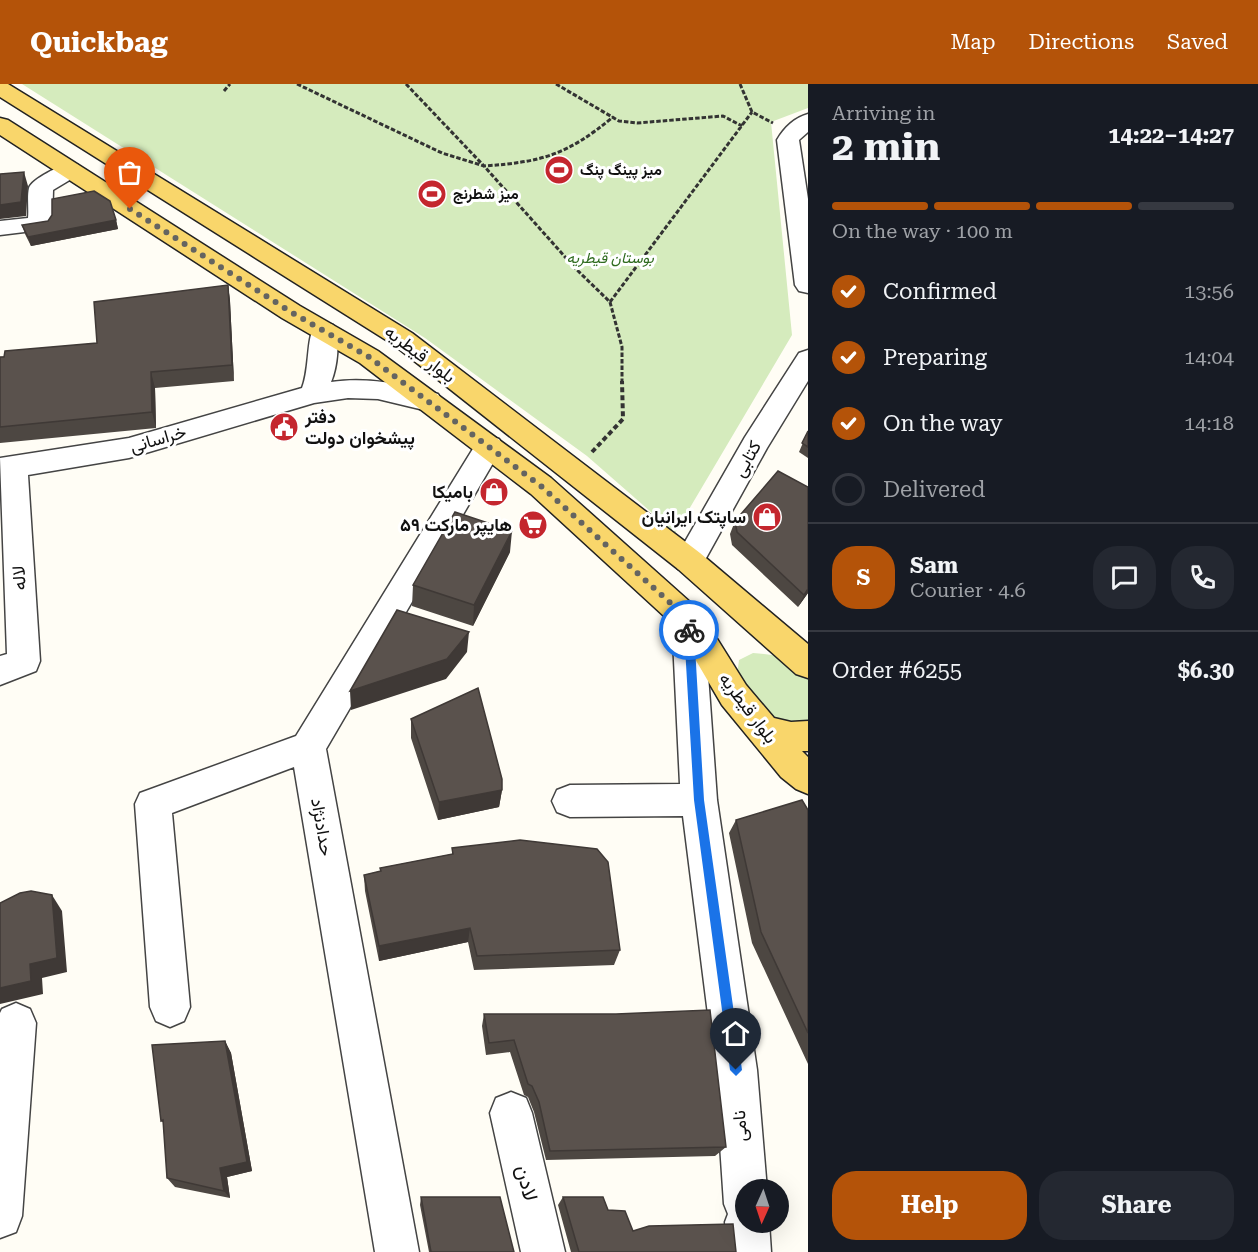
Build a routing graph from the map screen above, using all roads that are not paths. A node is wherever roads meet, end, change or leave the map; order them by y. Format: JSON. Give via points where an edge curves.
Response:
{"nodes":[{"id":1,"x":0,"y":88,"type":"edge"},
{"id":2,"x":800,"y":127,"type":"edge"},
{"id":3,"x":4,"y":132,"type":"edge"},
{"id":4,"x":70,"y":170,"type":"junction"},
{"id":5,"x":0,"y":228,"type":"edge"},
{"id":6,"x":808,"y":285,"type":"edge"},
{"id":7,"x":324,"y":290,"type":"junction"},
{"id":8,"x":291,"y":312,"type":"junction"},
{"id":9,"x":324,"y":331,"type":"junction"},
{"id":10,"x":403,"y":339,"type":"junction"},
{"id":11,"x":369,"y":357,"type":"junction"},
{"id":12,"x":808,"y":359,"type":"edge"},
{"id":13,"x":313,"y":394,"type":"junction"},
{"id":14,"x":428,"y":401,"type":"junction"},
{"id":15,"x":489,"y":446,"type":"junction"},
{"id":16,"x":7,"y":469,"type":"edge"},
{"id":17,"x":689,"y":561,"type":"junction"},
{"id":18,"x":688,"y":619,"type":"junction"},
{"id":19,"x":808,"y":664,"type":"edge"},
{"id":20,"x":0,"y":671,"type":"edge"},
{"id":21,"x":763,"y":730,"type":"junction"},
{"id":22,"x":808,"y":736,"type":"edge"},
{"id":23,"x":308,"y":747,"type":"junction"},
{"id":24,"x":808,"y":778,"type":"edge"},
{"id":25,"x":699,"y":800,"type":"junction"},
{"id":26,"x":570,"y":801,"type":"dead end"},
{"id":27,"x":170,"y":1007,"type":"dead end"},
{"id":28,"x":16,"y":1023,"type":"dead end"},
{"id":29,"x":511,"y":1113,"type":"dead end"},
{"id":30,"x":744,"y":1179,"type":"edge"},
{"id":31,"x":0,"y":1216,"type":"edge"},
{"id":32,"x":748,"y":1233,"type":"edge"},
{"id":33,"x":397,"y":1252,"type":"edge"},
{"id":34,"x":543,"y":1252,"type":"edge"},
{"id":35,"x":749,"y":1252,"type":"edge"}],
"edges":[{"from":1,"to":7,"type":"main road","name":"بلوار قیطریه"},
{"from":2,"to":6,"type":"street","via":[[788,140]]},
{"from":3,"to":4,"type":"main road","name":"بلوار قیطریه"},
{"from":4,"to":5,"type":"street","via":[[41,187],[40,224]]},
{"from":4,"to":8,"type":"main road","name":"بلوار قیطریه"},
{"from":7,"to":8,"type":"main road","via":[[315,305]]},
{"from":7,"to":10,"type":"main road","name":"بلوار قیطریه"},
{"from":8,"to":9,"type":"main road","name":"بلوار قیطریه"},
{"from":9,"to":11,"type":"main road","name":"بلوار قیطریه"},
{"from":9,"to":13,"type":"street","via":[[321,374]]},
{"from":10,"to":11,"type":"main road","via":[[382,343]]},
{"from":10,"to":17,"type":"main road","name":"بلوار قیطریه"},
{"from":11,"to":14,"type":"main road","name":"بلوار قیطریه"},
{"from":12,"to":17,"type":"street","name":"کتابی"},
{"from":13,"to":14,"type":"street","name":"خراسانی","via":[[378,390]]},
{"from":13,"to":16,"type":"street","name":"خراسانی","via":[[129,448]]},
{"from":14,"to":15,"type":"main road","name":"بلوار قیطریه"},
{"from":15,"to":18,"type":"main road","name":"بلوار قیطریه","via":[[541,486]]},
{"from":15,"to":23,"type":"street","via":[[404,619]]},
{"from":16,"to":20,"type":"street","name":"لاله","via":[[24,661]]},
{"from":17,"to":19,"type":"main road","name":"بلوار قیطریه"},
{"from":18,"to":21,"type":"main road","name":"بلوار قیطریه","via":[[734,695]]},
{"from":18,"to":25,"type":"street","name":"نامی"},
{"from":21,"to":22,"type":"main road","via":[[790,737]]},
{"from":21,"to":24,"type":"main road","name":"بلوار قیطریه"},
{"from":23,"to":27,"type":"street","via":[[153,804]]},
{"from":23,"to":33,"type":"street","name":"حدادنژاد"},
{"from":25,"to":26,"type":"street"},
{"from":25,"to":30,"type":"street","name":"نامی","via":[[736,1070]]},
{"from":28,"to":31,"type":"street"},
{"from":29,"to":34,"type":"street","name":"لادن"},
{"from":32,"to":35,"type":"street"}]}
